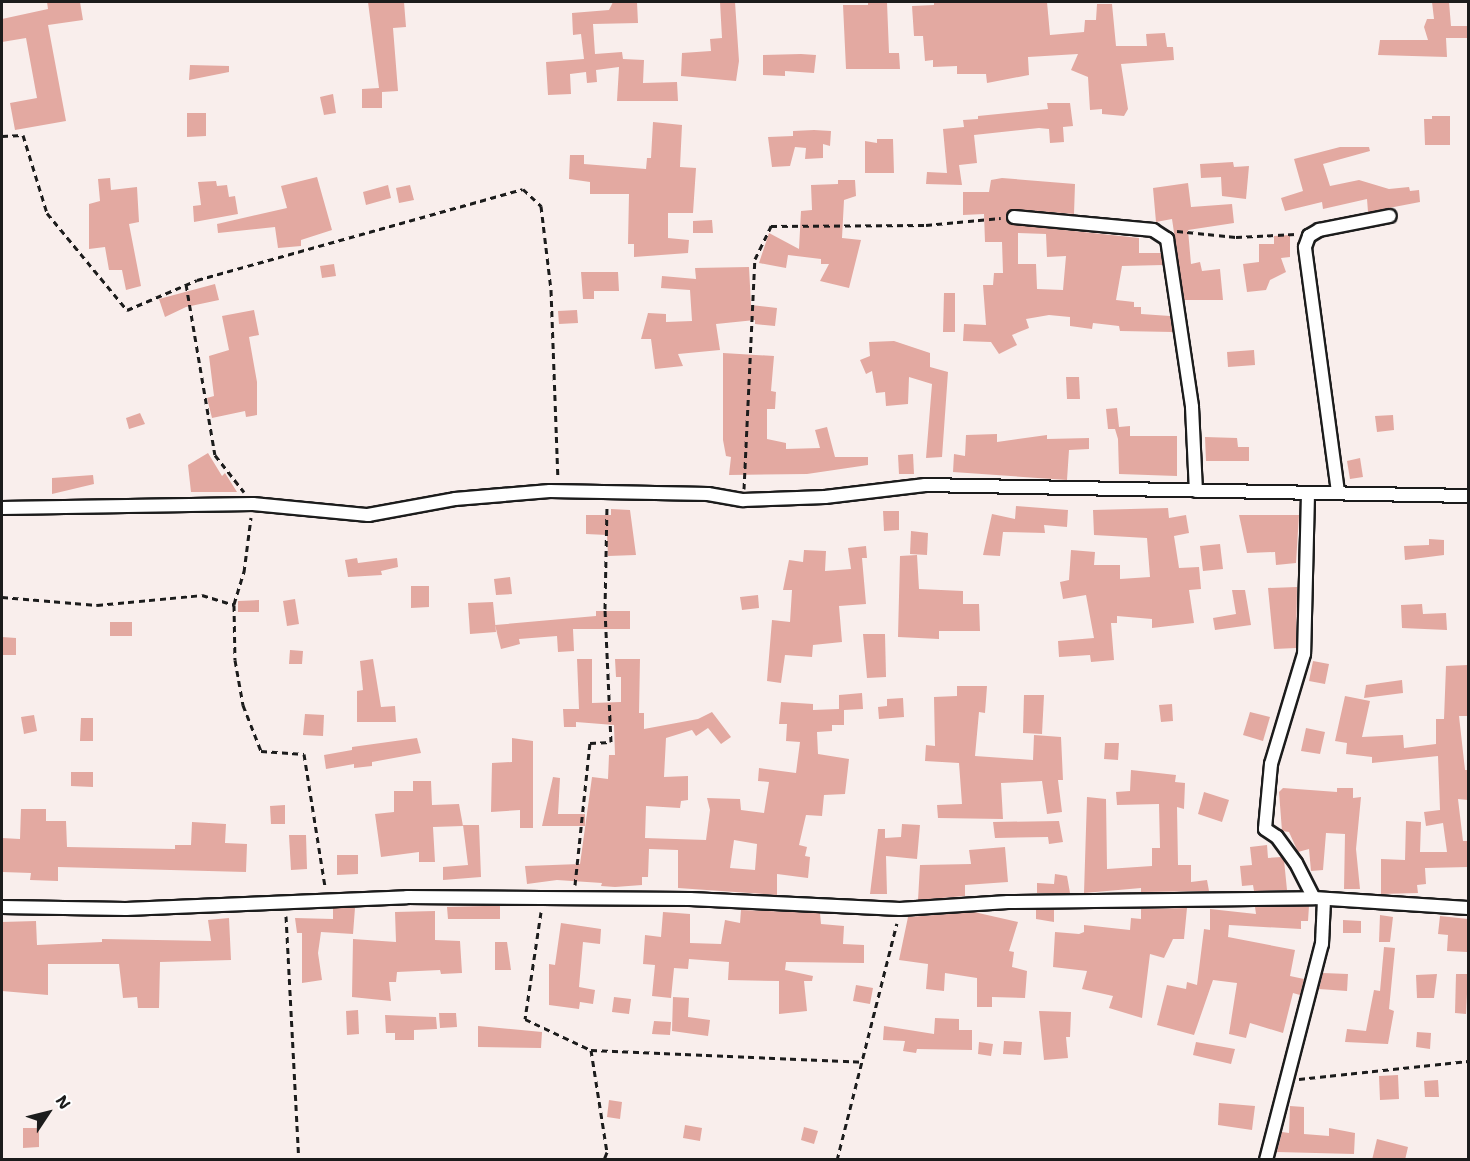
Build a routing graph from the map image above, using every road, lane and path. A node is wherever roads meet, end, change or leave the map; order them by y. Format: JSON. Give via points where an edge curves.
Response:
{"nodes":[{"id":1,"x":2,"y":136,"type":"edge"},
{"id":2,"x":1390,"y":216,"type":"dead end"},
{"id":3,"x":1014,"y":217,"type":"joint"},
{"id":4,"x":1162,"y":235,"type":"junction"},
{"id":5,"x":1309,"y":236,"type":"junction"},
{"id":6,"x":186,"y":284,"type":"junction"},
{"id":7,"x":1196,"y":491,"type":"junction"},
{"id":8,"x":558,"y":492,"type":"junction"},
{"id":9,"x":608,"y":492,"type":"junction"},
{"id":10,"x":1338,"y":492,"type":"junction"},
{"id":11,"x":1308,"y":494,"type":"junction"},
{"id":12,"x":1468,"y":496,"type":"edge"},
{"id":13,"x":743,"y":500,"type":"junction"},
{"id":14,"x":253,"y":504,"type":"junction"},
{"id":15,"x":2,"y":508,"type":"edge"},
{"id":16,"x":2,"y":597,"type":"edge"},
{"id":17,"x":234,"y":604,"type":"junction"},
{"id":18,"x":543,"y":898,"type":"junction"},
{"id":19,"x":575,"y":898,"type":"junction"},
{"id":20,"x":1319,"y":899,"type":"junction"},
{"id":21,"x":327,"y":901,"type":"junction"},
{"id":22,"x":285,"y":903,"type":"junction"},
{"id":23,"x":2,"y":907,"type":"edge"},
{"id":24,"x":1468,"y":908,"type":"edge"},
{"id":25,"x":900,"y":909,"type":"junction"},
{"id":26,"x":591,"y":1050,"type":"junction"},
{"id":27,"x":1468,"y":1061,"type":"edge"},
{"id":28,"x":863,"y":1062,"type":"junction"},
{"id":29,"x":1286,"y":1080,"type":"junction"},
{"id":30,"x":299,"y":1160,"type":"edge"},
{"id":31,"x":604,"y":1160,"type":"edge"},
{"id":32,"x":837,"y":1160,"type":"edge"},
{"id":33,"x":1266,"y":1160,"type":"edge"}],
"edges":[{"from":1,"to":6,"type":"path","via":[[23,135],[46,213],[127,310]]},
{"from":2,"to":5,"type":"street","via":[[1319,230]]},
{"from":3,"to":4,"type":"street","via":[[1153,230]]},
{"from":3,"to":13,"type":"path","via":[[926,225],[771,226],[755,259]]},
{"from":4,"to":5,"type":"path","via":[[1174,231],[1236,237]]},
{"from":4,"to":7,"type":"street","via":[[1167,239],[1183,333]]},
{"from":5,"to":10,"type":"street","via":[[1305,247]]},
{"from":6,"to":8,"type":"path","via":[[523,189],[541,206],[551,290]]},
{"from":6,"to":14,"type":"path","via":[[215,454]]},
{"from":7,"to":11,"type":"street"},
{"from":7,"to":13,"type":"street","via":[[925,485],[825,497]]},
{"from":8,"to":9,"type":"street"},
{"from":8,"to":14,"type":"street","via":[[455,499],[368,514]]},
{"from":9,"to":13,"type":"street","via":[[708,494]]},
{"from":9,"to":19,"type":"path","via":[[605,609],[611,742],[590,743]]},
{"from":10,"to":11,"type":"street"},
{"from":10,"to":12,"type":"street"},
{"from":11,"to":20,"type":"street","via":[[1304,654],[1271,764],[1265,829],[1277,837]]},
{"from":14,"to":15,"type":"street"},
{"from":14,"to":17,"type":"path","via":[[244,572]]},
{"from":16,"to":17,"type":"path","via":[[97,605],[202,595]]},
{"from":17,"to":21,"type":"path","via":[[239,682],[261,751],[304,754]]},
{"from":18,"to":19,"type":"street"},
{"from":18,"to":21,"type":"street"},
{"from":18,"to":26,"type":"path","via":[[525,1019]]},
{"from":19,"to":25,"type":"street","via":[[690,898]]},
{"from":20,"to":24,"type":"street"},
{"from":20,"to":25,"type":"street","via":[[1008,902]]},
{"from":20,"to":29,"type":"street","via":[[1322,944]]},
{"from":21,"to":22,"type":"street"},
{"from":22,"to":23,"type":"street","via":[[126,909]]},
{"from":22,"to":30,"type":"path"},
{"from":25,"to":28,"type":"path"},
{"from":26,"to":28,"type":"path"},
{"from":26,"to":31,"type":"path","via":[[607,1152]]},
{"from":27,"to":29,"type":"path"},
{"from":28,"to":32,"type":"path"},
{"from":29,"to":33,"type":"street"}]}
